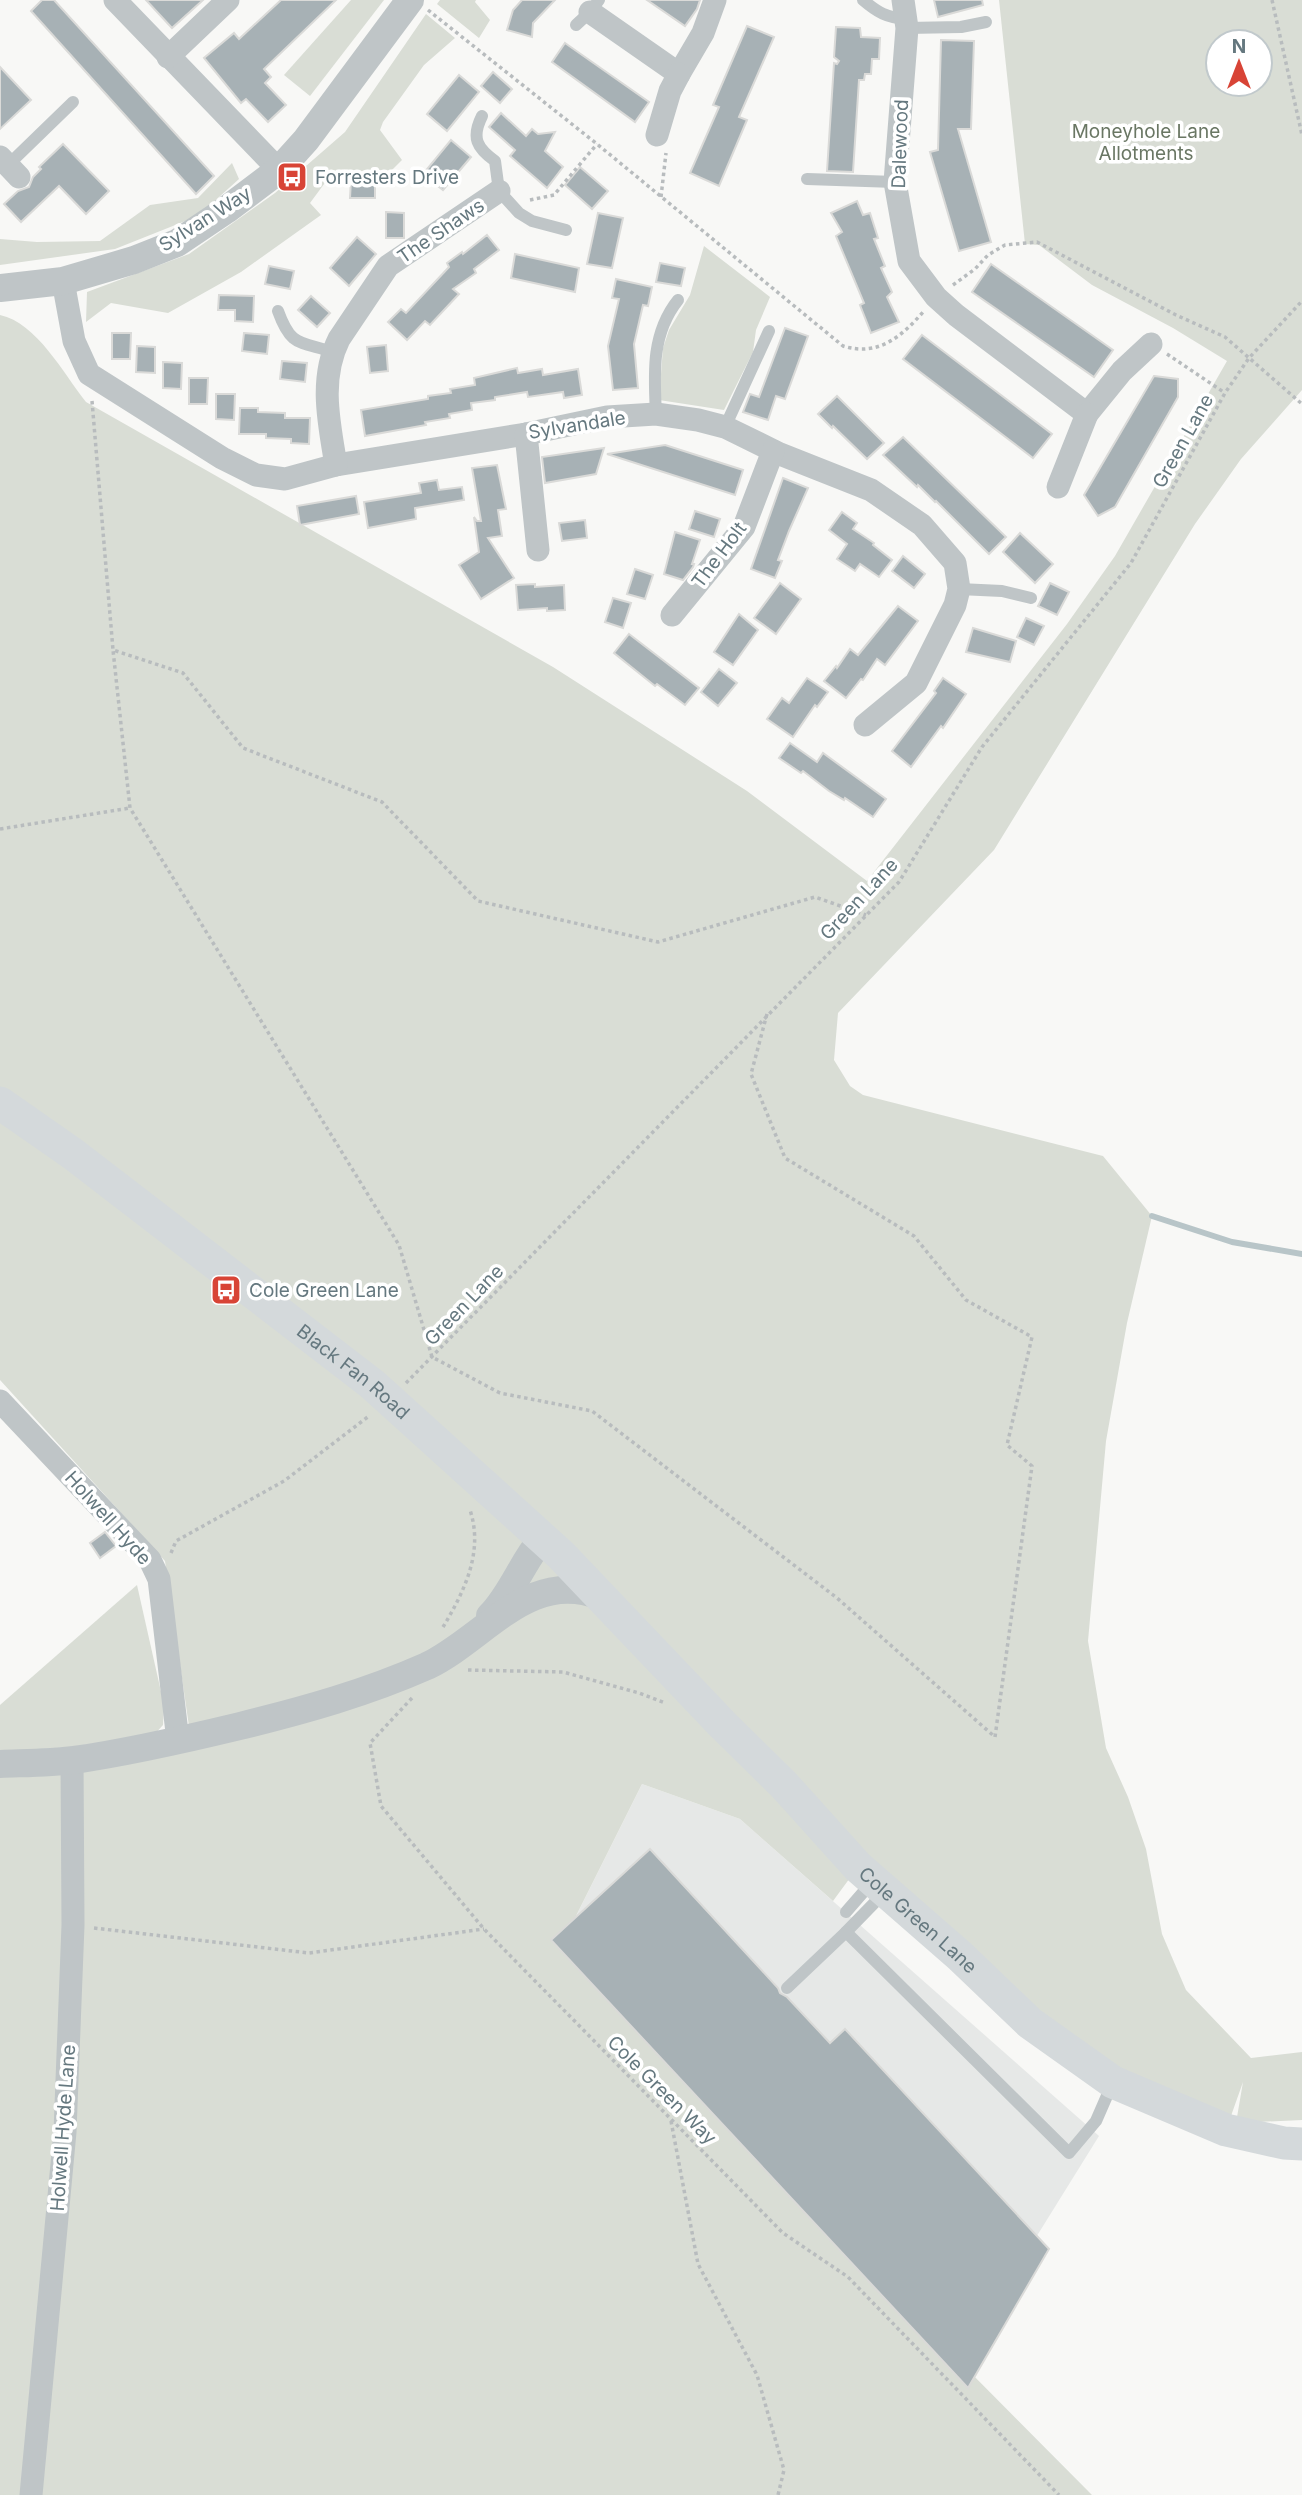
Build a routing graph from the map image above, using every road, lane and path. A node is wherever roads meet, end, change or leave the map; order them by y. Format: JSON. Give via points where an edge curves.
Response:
{"nodes":[{"id":1,"x":115,"y":0,"type":"edge"},
{"id":2,"x":228,"y":0,"type":"edge"},
{"id":3,"x":715,"y":0,"type":"edge"},
{"id":4,"x":863,"y":0,"type":"edge"},
{"id":5,"x":1272,"y":0,"type":"edge"},
{"id":6,"x":418,"y":4,"type":"edge"},
{"id":7,"x":588,"y":12,"type":"edge"},
{"id":8,"x":906,"y":16,"type":"edge"},
{"id":9,"x":986,"y":22,"type":"dead end"},
{"id":10,"x":168,"y":57,"type":"junction"},
{"id":11,"x":679,"y":74,"type":"junction"},
{"id":12,"x":73,"y":102,"type":"dead end"},
{"id":13,"x":482,"y":116,"type":"dead end"},
{"id":14,"x":657,"y":135,"type":"joint"},
{"id":15,"x":1302,"y":135,"type":"edge"},
{"id":16,"x":597,"y":144,"type":"junction"},
{"id":17,"x":9,"y":166,"type":"edge"},
{"id":18,"x":279,"y":170,"type":"junction"},
{"id":19,"x":807,"y":179,"type":"dead end"},
{"id":20,"x":895,"y":182,"type":"junction"},
{"id":21,"x":499,"y":191,"type":"junction"},
{"id":22,"x":661,"y":197,"type":"junction"},
{"id":23,"x":566,"y":230,"type":"dead end"},
{"id":24,"x":63,"y":281,"type":"junction"},
{"id":25,"x":0,"y":288,"type":"edge"},
{"id":26,"x":936,"y":297,"type":"junction"},
{"id":27,"x":678,"y":300,"type":"dead end"},
{"id":28,"x":1302,"y":302,"type":"edge"},
{"id":29,"x":278,"y":311,"type":"dead end"},
{"id":30,"x":768,"y":331,"type":"dead end"},
{"id":31,"x":1151,"y":344,"type":"joint"},
{"id":32,"x":333,"y":352,"type":"junction"},
{"id":33,"x":1249,"y":358,"type":"junction"},
{"id":34,"x":89,"y":374,"type":"junction"},
{"id":35,"x":1225,"y":393,"type":"junction"},
{"id":36,"x":1302,"y":404,"type":"edge"},
{"id":37,"x":656,"y":414,"type":"junction"},
{"id":38,"x":1087,"y":414,"type":"junction"},
{"id":39,"x":724,"y":427,"type":"junction"},
{"id":40,"x":526,"y":434,"type":"junction"},
{"id":41,"x":773,"y":451,"type":"junction"},
{"id":42,"x":336,"y":465,"type":"junction"},
{"id":43,"x":1058,"y":487,"type":"dead end"},
{"id":44,"x":538,"y":550,"type":"dead end"},
{"id":45,"x":959,"y":589,"type":"junction"},
{"id":46,"x":1031,"y":598,"type":"dead end"},
{"id":47,"x":672,"y":615,"type":"dead end"},
{"id":48,"x":113,"y":650,"type":"junction"},
{"id":49,"x":865,"y":725,"type":"dead end"},
{"id":50,"x":130,"y":808,"type":"junction"},
{"id":51,"x":0,"y":829,"type":"edge"},
{"id":52,"x":866,"y":915,"type":"junction"},
{"id":53,"x":767,"y":1014,"type":"junction"},
{"id":54,"x":0,"y":1103,"type":"edge"},
{"id":55,"x":432,"y":1357,"type":"junction"},
{"id":56,"x":405,"y":1384,"type":"dead end"},
{"id":57,"x":0,"y":1401,"type":"edge"},
{"id":58,"x":371,"y":1414,"type":"dead end"},
{"id":59,"x":470,"y":1510,"type":"dead end"},
{"id":60,"x":552,"y":1547,"type":"junction"},
{"id":61,"x":159,"y":1579,"type":"junction"},
{"id":62,"x":600,"y":1596,"type":"junction"},
{"id":63,"x":438,"y":1636,"type":"dead end"},
{"id":64,"x":469,"y":1638,"type":"junction"},
{"id":65,"x":465,"y":1670,"type":"dead end"},
{"id":66,"x":414,"y":1697,"type":"dead end"},
{"id":67,"x":675,"y":1706,"type":"dead end"},
{"id":68,"x":178,"y":1741,"type":"junction"},
{"id":69,"x":72,"y":1760,"type":"junction"},
{"id":70,"x":0,"y":1764,"type":"edge"},
{"id":71,"x":880,"y":1886,"type":"junction"},
{"id":72,"x":846,"y":1912,"type":"dead end"},
{"id":73,"x":73,"y":1925,"type":"junction"},
{"id":74,"x":484,"y":1929,"type":"junction"},
{"id":75,"x":846,"y":1931,"type":"junction"},
{"id":76,"x":787,"y":1988,"type":"dead end"},
{"id":77,"x":1113,"y":2082,"type":"junction"},
{"id":78,"x":671,"y":2118,"type":"junction"},
{"id":79,"x":1302,"y":2144,"type":"edge"},
{"id":80,"x":32,"y":2495,"type":"edge"},
{"id":81,"x":778,"y":2495,"type":"edge"},
{"id":82,"x":1059,"y":2495,"type":"edge"}],
"edges":[{"from":1,"to":10,"type":"street"},
{"from":2,"to":10,"type":"street"},
{"from":3,"to":11,"type":"street","via":[[703,33]]},
{"from":4,"to":8,"type":"lane","via":[[878,13]]},
{"from":5,"to":15,"type":"path"},
{"from":6,"to":16,"type":"path"},
{"from":6,"to":18,"type":"street","name":"Sylvan Way","via":[[375,44],[336,102]]},
{"from":7,"to":11,"type":"street"},
{"from":8,"to":9,"type":"lane","via":[[961,27]]},
{"from":8,"to":20,"type":"street","name":"Dalewood"},
{"from":10,"to":18,"type":"street"},
{"from":11,"to":14,"type":"street"},
{"from":12,"to":17,"type":"lane"},
{"from":13,"to":21,"type":"lane","via":[[477,138],[482,151],[495,161]]},
{"from":14,"to":22,"type":"path","via":[[666,149]]},
{"from":16,"to":21,"type":"path","via":[[554,195],[531,201]]},
{"from":16,"to":22,"type":"path"},
{"from":18,"to":24,"type":"street","name":"Sylvan Way","via":[[177,243]]},
{"from":19,"to":20,"type":"lane"},
{"from":20,"to":26,"type":"street","name":"Dalewood","via":[[909,261]]},
{"from":21,"to":23,"type":"lane","via":[[532,221]]},
{"from":21,"to":32,"type":"street","name":"The Shaws","via":[[388,266]]},
{"from":22,"to":26,"type":"path","via":[[843,346],[858,351],[894,341]]},
{"from":24,"to":25,"type":"street","name":"Sylvan Way"},
{"from":24,"to":34,"type":"street","via":[[74,341]]},
{"from":26,"to":33,"type":"path","via":[[1005,245],[1037,242],[1225,337]]},
{"from":26,"to":38,"type":"street","name":"Dalewood"},
{"from":27,"to":37,"type":"lane","via":[[657,338]]},
{"from":28,"to":33,"type":"path","name":"Green Lane"},
{"from":29,"to":32,"type":"lane","via":[[291,339]]},
{"from":30,"to":39,"type":"lane"},
{"from":31,"to":35,"type":"path"},
{"from":31,"to":38,"type":"street"},
{"from":32,"to":42,"type":"street","name":"The Shaws","via":[[327,383]]},
{"from":33,"to":35,"type":"path","name":"Green Lane"},
{"from":33,"to":36,"type":"path"},
{"from":34,"to":42,"type":"street","name":"Sylvandale","via":[[256,475],[285,479]]},
{"from":34,"to":48,"type":"path"},
{"from":35,"to":52,"type":"path","name":"Green Lane","via":[[1132,563],[982,747],[899,882]]},
{"from":37,"to":39,"type":"street","name":"Sylvandale"},
{"from":37,"to":40,"type":"street","name":"Sylvandale","via":[[607,417]]},
{"from":38,"to":43,"type":"street"},
{"from":39,"to":41,"type":"street","name":"Sylvandale"},
{"from":40,"to":42,"type":"street","name":"Sylvandale"},
{"from":40,"to":44,"type":"street"},
{"from":41,"to":45,"type":"street","name":"Sylvandale","via":[[871,489],[922,525],[955,563]]},
{"from":41,"to":47,"type":"street","name":"The Holt","via":[[744,527]]},
{"from":45,"to":46,"type":"lane"},
{"from":45,"to":49,"type":"street","via":[[916,683]]},
{"from":48,"to":50,"type":"path"},
{"from":48,"to":52,"type":"path","via":[[183,673],[243,748],[382,802],[478,901],[658,942],[816,897]]},
{"from":50,"to":51,"type":"path"},
{"from":50,"to":55,"type":"path","via":[[399,1245]]},
{"from":52,"to":53,"type":"path","name":"Green Lane"},
{"from":53,"to":55,"type":"path","name":"Green Lane"},
{"from":53,"to":55,"type":"path","via":[[751,1074],[785,1158],[914,1236],[966,1300],[1032,1337],[1007,1445],[1032,1466],[995,1737],[837,1598],[592,1411],[500,1393]]},
{"from":54,"to":60,"type":"main road","name":"Black Fan Road","via":[[372,1384]]},
{"from":55,"to":56,"type":"path","name":"Green Lane"},
{"from":57,"to":61,"type":"street","name":"Holwell Hyde","via":[[150,1560]]},
{"from":58,"to":61,"type":"path","via":[[284,1481],[176,1541]]},
{"from":59,"to":63,"type":"path","via":[[474,1554],[464,1592]]},
{"from":60,"to":62,"type":"main road","name":"Cole Green Lane"},
{"from":60,"to":64,"type":"street","via":[[526,1559],[501,1605]]},
{"from":61,"to":68,"type":"street","name":"Holwell Hyde"},
{"from":62,"to":64,"type":"street","via":[[570,1589],[529,1598]]},
{"from":62,"to":71,"type":"main road","name":"Cole Green Lane"},
{"from":64,"to":68,"type":"street","via":[[431,1663],[382,1686]]},
{"from":65,"to":67,"type":"path","via":[[563,1672]]},
{"from":66,"to":74,"type":"path","name":"Cole Green Way","via":[[370,1743],[381,1806]]},
{"from":68,"to":69,"type":"street"},
{"from":69,"to":70,"type":"street"},
{"from":69,"to":73,"type":"street","name":"Holwell Hyde Lane"},
{"from":71,"to":72,"type":"lane"},
{"from":71,"to":75,"type":"lane"},
{"from":71,"to":77,"type":"main road","name":"Cole Green Lane","via":[[1030,2023]]},
{"from":73,"to":74,"type":"path","via":[[309,1953]]},
{"from":73,"to":80,"type":"street","name":"Holwell Hyde Lane","via":[[65,2132]]},
{"from":74,"to":78,"type":"path","name":"Cole Green Way"},
{"from":75,"to":76,"type":"lane"},
{"from":75,"to":77,"type":"lane","via":[[1069,2153],[1096,2121]]},
{"from":77,"to":79,"type":"main road","name":"Cole Green Lane","via":[[1226,2130]]},
{"from":78,"to":81,"type":"path","via":[[698,2264],[757,2375],[783,2470]]},
{"from":78,"to":82,"type":"path","name":"Cole Green Way","via":[[783,2233],[848,2277]]}]}
